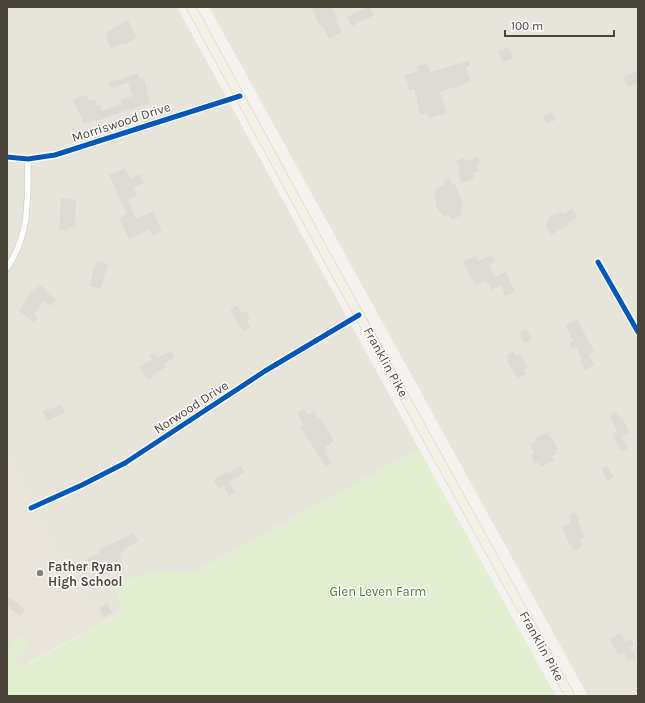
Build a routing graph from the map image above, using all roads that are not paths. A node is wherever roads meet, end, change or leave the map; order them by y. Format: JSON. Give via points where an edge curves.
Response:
{"nodes":[{"id":1,"x":191,"y":7,"type":"edge"},
{"id":2,"x":240,"y":96,"type":"junction"},
{"id":3,"x":7,"y":157,"type":"edge"},
{"id":4,"x":28,"y":159,"type":"junction"},
{"id":5,"x":598,"y":262,"type":"dead end"},
{"id":6,"x":7,"y":268,"type":"edge"},
{"id":7,"x":359,"y":315,"type":"junction"},
{"id":8,"x":638,"y":332,"type":"edge"},
{"id":9,"x":31,"y":508,"type":"dead end"},
{"id":10,"x":570,"y":696,"type":"edge"}],
"edges":[{"from":1,"to":2,"type":"main road","name":"Franklin Pike"},
{"from":2,"to":4,"type":"street","name":"Morriswood Drive","via":[[55,155]]},
{"from":2,"to":7,"type":"main road","name":"Franklin Pike"},
{"from":3,"to":4,"type":"street","name":"Morriswood Drive"},
{"from":4,"to":6,"type":"street","via":[[24,232]]},
{"from":5,"to":8,"type":"street"},
{"from":7,"to":9,"type":"street","name":"Norwood Drive","via":[[265,371],[125,463]]},
{"from":7,"to":10,"type":"main road","name":"Franklin Pike"}]}
